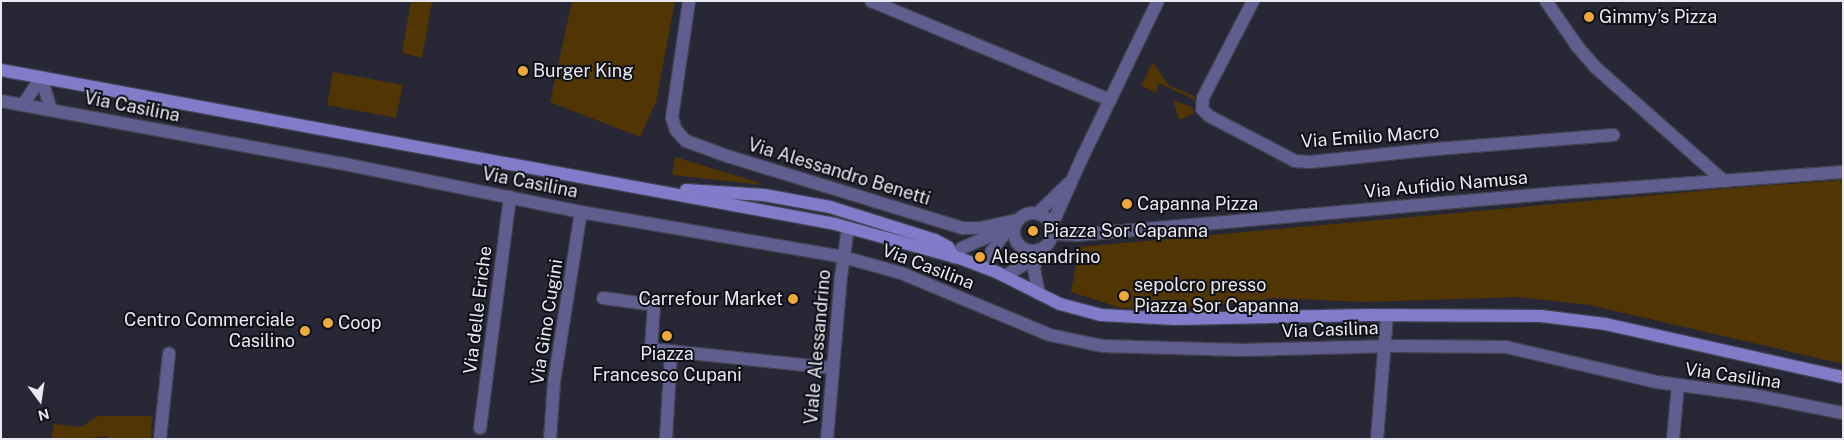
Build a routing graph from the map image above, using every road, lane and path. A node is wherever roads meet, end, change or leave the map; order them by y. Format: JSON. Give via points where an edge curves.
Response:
{"nodes":[{"id":1,"x":689,"y":1,"type":"edge"},
{"id":2,"x":871,"y":1,"type":"edge"},
{"id":3,"x":1158,"y":1,"type":"edge"},
{"id":4,"x":1253,"y":1,"type":"edge"},
{"id":5,"x":1546,"y":1,"type":"edge"},
{"id":6,"x":1,"y":70,"type":"edge"},
{"id":7,"x":41,"y":77,"type":"junction"},
{"id":8,"x":1110,"y":100,"type":"junction"},
{"id":9,"x":1,"y":101,"type":"edge"},
{"id":10,"x":23,"y":105,"type":"junction"},
{"id":11,"x":51,"y":110,"type":"junction"},
{"id":12,"x":1613,"y":135,"type":"dead end"},
{"id":13,"x":1843,"y":172,"type":"edge"},
{"id":14,"x":1071,"y":181,"type":"junction"},
{"id":15,"x":1724,"y":181,"type":"junction"},
{"id":16,"x":656,"y":191,"type":"junction"},
{"id":17,"x":510,"y":197,"type":"junction"},
{"id":18,"x":581,"y":212,"type":"junction"},
{"id":19,"x":1038,"y":213,"type":"junction"},
{"id":20,"x":1013,"y":226,"type":"junction"},
{"id":21,"x":848,"y":228,"type":"junction"},
{"id":22,"x":1052,"y":230,"type":"junction"},
{"id":23,"x":1037,"y":254,"type":"junction"},
{"id":24,"x":954,"y":257,"type":"junction"},
{"id":25,"x":843,"y":258,"type":"junction"},
{"id":26,"x":986,"y":268,"type":"junction"},
{"id":27,"x":1004,"y":276,"type":"junction"},
{"id":28,"x":1039,"y":294,"type":"junction"},
{"id":29,"x":603,"y":298,"type":"dead end"},
{"id":30,"x":1387,"y":316,"type":"junction"},
{"id":31,"x":1384,"y":346,"type":"junction"},
{"id":32,"x":671,"y":351,"type":"junction"},
{"id":33,"x":169,"y":353,"type":"dead end"},
{"id":34,"x":833,"y":368,"type":"junction"},
{"id":35,"x":1843,"y":377,"type":"edge"},
{"id":36,"x":1678,"y":385,"type":"junction"},
{"id":37,"x":1843,"y":413,"type":"edge"},
{"id":38,"x":480,"y":428,"type":"dead end"},
{"id":39,"x":160,"y":439,"type":"edge"},
{"id":40,"x":550,"y":439,"type":"edge"},
{"id":41,"x":666,"y":439,"type":"edge"},
{"id":42,"x":827,"y":439,"type":"edge"},
{"id":43,"x":1378,"y":439,"type":"edge"},
{"id":44,"x":1673,"y":439,"type":"edge"}],
"edges":[{"from":1,"to":20,"type":"street","name":"Via Alessandro Benetti","via":[[673,111],[673,123],[683,139],[963,228]]},
{"from":2,"to":8,"type":"street"},
{"from":3,"to":8,"type":"street"},
{"from":4,"to":12,"type":"street","name":"Via Emilio Macro","via":[[1206,93],[1202,109],[1209,116],[1296,161]]},
{"from":5,"to":15,"type":"street","via":[[1576,46],[1595,67]]},
{"from":6,"to":7,"type":"main road","name":"Via Casilina"},
{"from":7,"to":10,"type":"street"},
{"from":7,"to":11,"type":"street"},
{"from":7,"to":16,"type":"main road","name":"Via Casilina"},
{"from":8,"to":14,"type":"street"},
{"from":9,"to":10,"type":"street","name":"Via Casilina"},
{"from":10,"to":11,"type":"street","name":"Via Casilina"},
{"from":11,"to":17,"type":"street","name":"Via Casilina"},
{"from":13,"to":15,"type":"street","name":"Via Aufidio Namusa"},
{"from":14,"to":19,"type":"street"},
{"from":14,"to":22,"type":"street"},
{"from":15,"to":22,"type":"street","name":"Via Aufidio Namusa","via":[[1077,235]]},
{"from":16,"to":21,"type":"main road","name":"Via Casilina"},
{"from":16,"to":24,"type":"main road","name":"Via Casilina","via":[[735,192],[830,207],[935,240],[948,247]]},
{"from":17,"to":18,"type":"street","name":"Via Casilina"},
{"from":17,"to":38,"type":"street","name":"Via delle Eriche"},
{"from":18,"to":25,"type":"street","name":"Via Casilina"},
{"from":18,"to":40,"type":"street","name":"Via Gino Cugini","via":[[554,382]]},
{"from":19,"to":20,"type":"street","via":[[1027,214]]},
{"from":19,"to":22,"type":"street","via":[[1047,218]]},
{"from":20,"to":23,"type":"street","via":[[1019,245]]},
{"from":20,"to":24,"type":"street","via":[[962,248]]},
{"from":20,"to":26,"type":"street","via":[[992,252]]},
{"from":21,"to":24,"type":"main road","name":"Via Casilina"},
{"from":21,"to":25,"type":"street","name":"Viale Alessandrino"},
{"from":22,"to":23,"type":"street","via":[[1047,244]]},
{"from":23,"to":27,"type":"street"},
{"from":23,"to":28,"type":"street","via":[[1034,272]]},
{"from":24,"to":26,"type":"main road","name":"Via Casilina"},
{"from":25,"to":31,"type":"street","name":"Via Casilina","via":[[901,273],[1050,335],[1102,346],[1242,350]]},
{"from":25,"to":34,"type":"street","name":"Viale Alessandrino"},
{"from":26,"to":27,"type":"main road","name":"Via Casilina"},
{"from":27,"to":28,"type":"main road","name":"Via Casilina"},
{"from":28,"to":30,"type":"main road","name":"Via Casilina","via":[[1077,309],[1123,318]]},
{"from":29,"to":32,"type":"street","via":[[654,305],[651,349]]},
{"from":30,"to":31,"type":"street"},
{"from":30,"to":35,"type":"main road","name":"Via Casilina","via":[[1504,315],[1583,320]]},
{"from":31,"to":36,"type":"street","name":"Via Casilina","via":[[1506,347]]},
{"from":31,"to":43,"type":"street"},
{"from":32,"to":34,"type":"street"},
{"from":32,"to":41,"type":"street"},
{"from":33,"to":39,"type":"street"},
{"from":34,"to":42,"type":"street","name":"Viale Alessandrino"},
{"from":36,"to":37,"type":"street","name":"Via Casilina","via":[[1753,395]]},
{"from":36,"to":44,"type":"street"}]}
